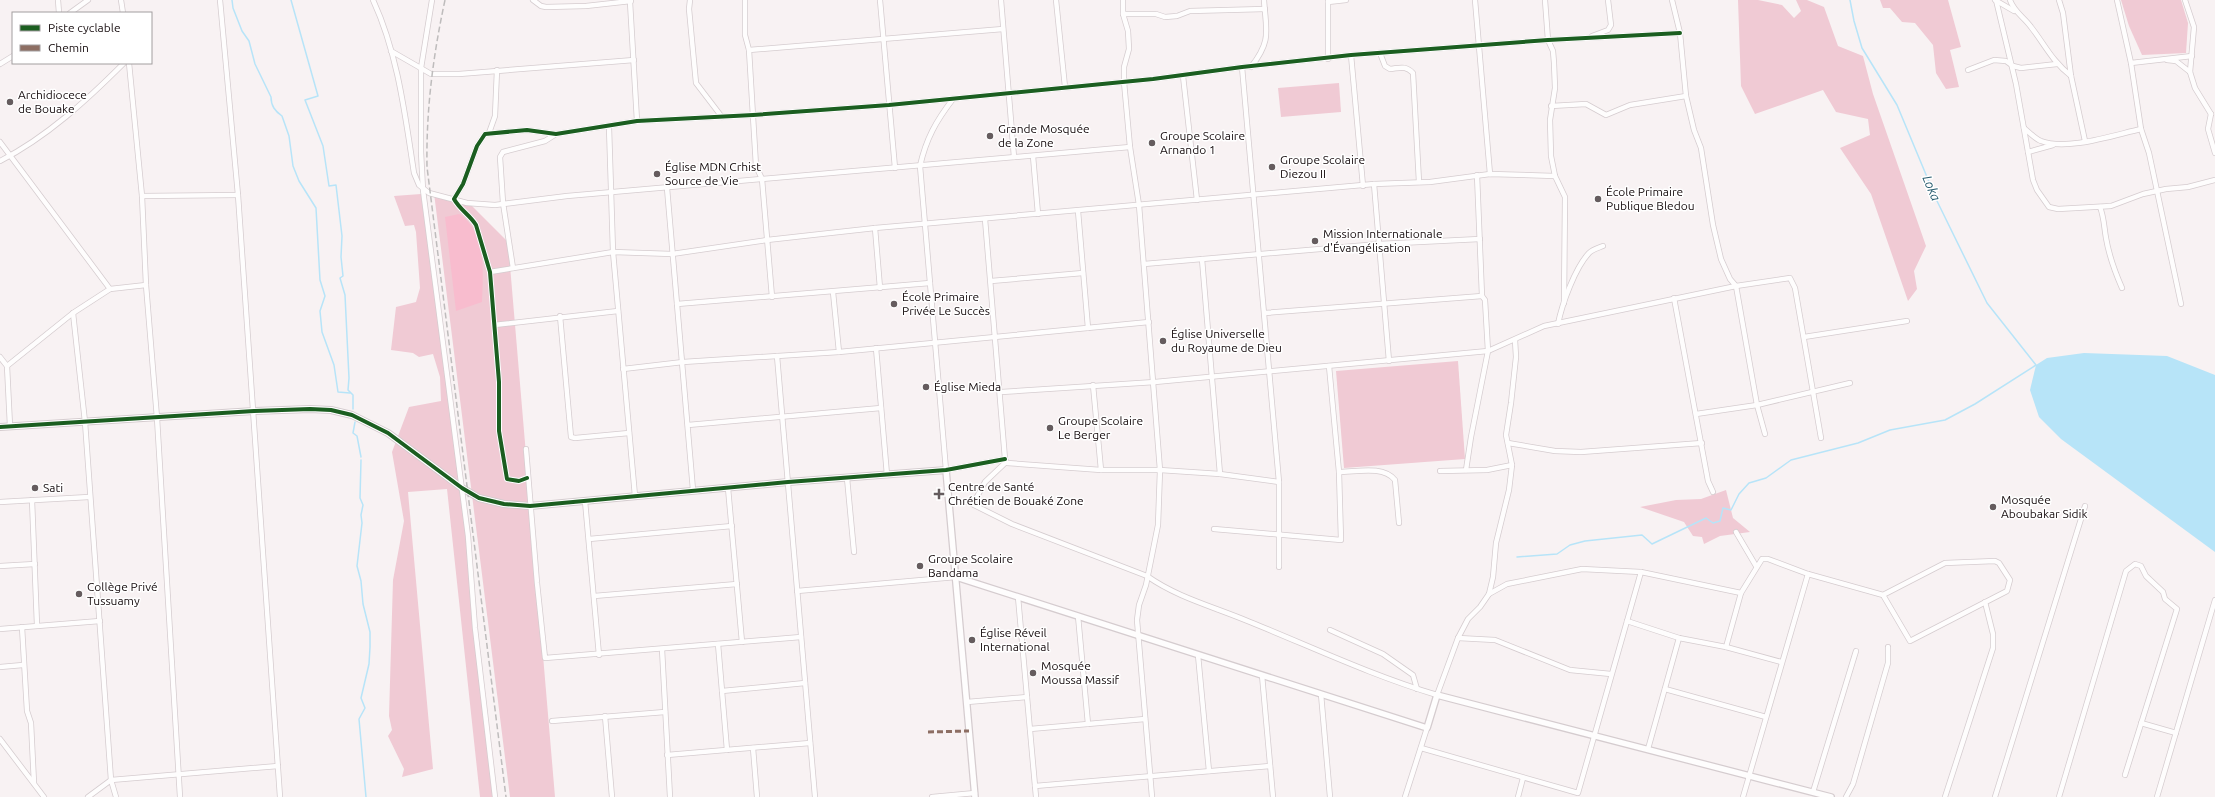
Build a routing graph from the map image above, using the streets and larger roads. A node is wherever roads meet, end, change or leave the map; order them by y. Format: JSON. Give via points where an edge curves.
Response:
{"nodes":[{"id":1,"x":58,"y":0,"type":"edge"},
{"id":2,"x":88,"y":0,"type":"edge"},
{"id":3,"x":121,"y":0,"type":"edge"},
{"id":4,"x":220,"y":0,"type":"edge"},
{"id":5,"x":432,"y":0,"type":"edge"},
{"id":6,"x":533,"y":0,"type":"edge"},
{"id":7,"x":690,"y":0,"type":"edge"},
{"id":8,"x":745,"y":0,"type":"edge"},
{"id":9,"x":880,"y":0,"type":"edge"},
{"id":10,"x":1001,"y":0,"type":"edge"},
{"id":11,"x":1056,"y":0,"type":"edge"},
{"id":12,"x":1123,"y":0,"type":"edge"},
{"id":13,"x":1264,"y":0,"type":"edge"},
{"id":14,"x":1346,"y":0,"type":"edge"},
{"id":15,"x":1475,"y":0,"type":"edge"},
{"id":16,"x":1545,"y":0,"type":"edge"},
{"id":17,"x":1608,"y":0,"type":"edge"},
{"id":18,"x":1672,"y":0,"type":"edge"},
{"id":19,"x":1996,"y":0,"type":"edge"},
{"id":20,"x":2010,"y":0,"type":"edge"},
{"id":21,"x":2059,"y":0,"type":"edge"},
{"id":22,"x":2117,"y":0,"type":"edge"},
{"id":23,"x":2185,"y":0,"type":"edge"},
{"id":24,"x":374,"y":1,"type":"edge"},
{"id":25,"x":631,"y":1,"type":"edge"},
{"id":26,"x":1328,"y":1,"type":"edge"},
{"id":27,"x":1265,"y":8,"type":"junction"},
{"id":28,"x":2015,"y":11,"type":"junction"},
{"id":29,"x":59,"y":12,"type":"edge"},
{"id":30,"x":71,"y":12,"type":"edge"},
{"id":31,"x":123,"y":12,"type":"edge"},
{"id":32,"x":1122,"y":14,"type":"junction"},
{"id":33,"x":1003,"y":29,"type":"junction"},
{"id":34,"x":1680,"y":33,"type":"junction"},
{"id":35,"x":1586,"y":38,"type":"junction"},
{"id":36,"x":884,"y":40,"type":"junction"},
{"id":37,"x":1548,"y":40,"type":"junction"},
{"id":38,"x":1479,"y":46,"type":"junction"},
{"id":39,"x":749,"y":50,"type":"junction"},
{"id":40,"x":391,"y":51,"type":"junction"},
{"id":41,"x":1380,"y":53,"type":"junction"},
{"id":42,"x":1351,"y":55,"type":"junction"},
{"id":43,"x":2192,"y":56,"type":"junction"},
{"id":44,"x":12,"y":57,"type":"edge"},
{"id":45,"x":1328,"y":59,"type":"junction"},
{"id":46,"x":2164,"y":59,"type":"junction"},
{"id":47,"x":634,"y":60,"type":"junction"},
{"id":48,"x":2131,"y":63,"type":"junction"},
{"id":49,"x":0,"y":64,"type":"edge"},
{"id":50,"x":123,"y":64,"type":"edge"},
{"id":51,"x":129,"y":64,"type":"edge"},
{"id":52,"x":2057,"y":64,"type":"junction"},
{"id":53,"x":2013,"y":66,"type":"junction"},
{"id":54,"x":1242,"y":67,"type":"junction"},
{"id":55,"x":1251,"y":67,"type":"junction"},
{"id":56,"x":421,"y":68,"type":"junction"},
{"id":57,"x":497,"y":70,"type":"junction"},
{"id":58,"x":1968,"y":70,"type":"dead end"},
{"id":59,"x":2190,"y":72,"type":"junction"},
{"id":60,"x":1183,"y":76,"type":"junction"},
{"id":61,"x":2071,"y":76,"type":"junction"},
{"id":62,"x":1124,"y":82,"type":"junction"},
{"id":63,"x":1065,"y":87,"type":"junction"},
{"id":64,"x":1009,"y":93,"type":"junction"},
{"id":65,"x":1686,"y":96,"type":"junction"},
{"id":66,"x":953,"y":99,"type":"junction"},
{"id":67,"x":889,"y":105,"type":"junction"},
{"id":68,"x":1552,"y":106,"type":"junction"},
{"id":69,"x":2213,"y":113,"type":"edge"},
{"id":70,"x":753,"y":115,"type":"junction"},
{"id":71,"x":722,"y":117,"type":"junction"},
{"id":72,"x":638,"y":121,"type":"junction"},
{"id":73,"x":609,"y":127,"type":"junction"},
{"id":74,"x":2024,"y":128,"type":"junction"},
{"id":75,"x":2142,"y":129,"type":"junction"},
{"id":76,"x":489,"y":133,"type":"junction"},
{"id":77,"x":556,"y":134,"type":"junction"},
{"id":78,"x":2085,"y":141,"type":"junction"},
{"id":79,"x":0,"y":142,"type":"edge"},
{"id":80,"x":2057,"y":144,"type":"junction"},
{"id":81,"x":1130,"y":147,"type":"junction"},
{"id":82,"x":2028,"y":152,"type":"junction"},
{"id":83,"x":2215,"y":153,"type":"edge"},
{"id":84,"x":10,"y":156,"type":"junction"},
{"id":85,"x":1033,"y":156,"type":"junction"},
{"id":86,"x":1014,"y":157,"type":"junction"},
{"id":87,"x":0,"y":161,"type":"edge"},
{"id":88,"x":920,"y":166,"type":"junction"},
{"id":89,"x":895,"y":168,"type":"junction"},
{"id":90,"x":1490,"y":174,"type":"junction"},
{"id":91,"x":1477,"y":175,"type":"junction"},
{"id":92,"x":1555,"y":176,"type":"junction"},
{"id":93,"x":762,"y":179,"type":"junction"},
{"id":94,"x":2215,"y":180,"type":"edge"},
{"id":95,"x":1419,"y":182,"type":"junction"},
{"id":96,"x":1374,"y":184,"type":"junction"},
{"id":97,"x":1363,"y":186,"type":"junction"},
{"id":98,"x":667,"y":188,"type":"junction"},
{"id":99,"x":423,"y":190,"type":"junction"},
{"id":100,"x":2157,"y":191,"type":"junction"},
{"id":101,"x":612,"y":192,"type":"junction"},
{"id":102,"x":238,"y":195,"type":"junction"},
{"id":103,"x":1254,"y":195,"type":"junction"},
{"id":104,"x":142,"y":196,"type":"junction"},
{"id":105,"x":454,"y":200,"type":"junction"},
{"id":106,"x":1197,"y":200,"type":"junction"},
{"id":107,"x":503,"y":203,"type":"junction"},
{"id":108,"x":1139,"y":205,"type":"junction"},
{"id":109,"x":2100,"y":207,"type":"junction"},
{"id":110,"x":1078,"y":211,"type":"junction"},
{"id":111,"x":1038,"y":214,"type":"junction"},
{"id":112,"x":985,"y":219,"type":"junction"},
{"id":113,"x":925,"y":224,"type":"junction"},
{"id":114,"x":874,"y":228,"type":"junction"},
{"id":115,"x":1480,"y":239,"type":"junction"},
{"id":116,"x":767,"y":240,"type":"junction"},
{"id":117,"x":1379,"y":244,"type":"junction"},
{"id":118,"x":1603,"y":246,"type":"dead end"},
{"id":119,"x":613,"y":252,"type":"junction"},
{"id":120,"x":672,"y":254,"type":"junction"},
{"id":121,"x":1260,"y":254,"type":"junction"},
{"id":122,"x":1202,"y":259,"type":"junction"},
{"id":123,"x":1144,"y":264,"type":"junction"},
{"id":124,"x":513,"y":268,"type":"junction"},
{"id":125,"x":490,"y":272,"type":"junction"},
{"id":126,"x":1083,"y":273,"type":"junction"},
{"id":127,"x":991,"y":281,"type":"junction"},
{"id":128,"x":930,"y":283,"type":"junction"},
{"id":129,"x":146,"y":285,"type":"junction"},
{"id":130,"x":1736,"y":286,"type":"junction"},
{"id":131,"x":880,"y":288,"type":"junction"},
{"id":132,"x":2122,"y":288,"type":"dead end"},
{"id":133,"x":110,"y":289,"type":"junction"},
{"id":134,"x":833,"y":292,"type":"junction"},
{"id":135,"x":1482,"y":296,"type":"junction"},
{"id":136,"x":772,"y":297,"type":"junction"},
{"id":137,"x":1674,"y":298,"type":"junction"},
{"id":138,"x":1384,"y":302,"type":"junction"},
{"id":139,"x":1564,"y":303,"type":"junction"},
{"id":140,"x":677,"y":304,"type":"junction"},
{"id":141,"x":2181,"y":304,"type":"dead end"},
{"id":142,"x":618,"y":311,"type":"junction"},
{"id":143,"x":73,"y":313,"type":"junction"},
{"id":144,"x":1265,"y":313,"type":"junction"},
{"id":145,"x":560,"y":316,"type":"junction"},
{"id":146,"x":1907,"y":321,"type":"dead end"},
{"id":147,"x":1149,"y":322,"type":"junction"},
{"id":148,"x":1558,"y":324,"type":"junction"},
{"id":149,"x":494,"y":325,"type":"junction"},
{"id":150,"x":1088,"y":328,"type":"junction"},
{"id":151,"x":995,"y":337,"type":"junction"},
{"id":152,"x":1804,"y":337,"type":"junction"},
{"id":153,"x":1515,"y":340,"type":"junction"},
{"id":154,"x":935,"y":342,"type":"junction"},
{"id":155,"x":876,"y":348,"type":"junction"},
{"id":156,"x":1488,"y":351,"type":"junction"},
{"id":157,"x":839,"y":352,"type":"junction"},
{"id":158,"x":777,"y":356,"type":"junction"},
{"id":159,"x":0,"y":357,"type":"edge"},
{"id":160,"x":1389,"y":361,"type":"junction"},
{"id":161,"x":683,"y":362,"type":"junction"},
{"id":162,"x":7,"y":366,"type":"junction"},
{"id":163,"x":1329,"y":366,"type":"junction"},
{"id":164,"x":623,"y":368,"type":"junction"},
{"id":165,"x":1270,"y":371,"type":"junction"},
{"id":166,"x":1212,"y":376,"type":"junction"},
{"id":167,"x":1155,"y":382,"type":"junction"},
{"id":168,"x":1850,"y":383,"type":"dead end"},
{"id":169,"x":1093,"y":385,"type":"junction"},
{"id":170,"x":1814,"y":390,"type":"junction"},
{"id":171,"x":1001,"y":392,"type":"junction"},
{"id":172,"x":1758,"y":405,"type":"junction"},
{"id":173,"x":881,"y":408,"type":"junction"},
{"id":174,"x":254,"y":411,"type":"junction"},
{"id":175,"x":1696,"y":414,"type":"junction"},
{"id":176,"x":782,"y":417,"type":"junction"},
{"id":177,"x":157,"y":418,"type":"junction"},
{"id":178,"x":85,"y":422,"type":"junction"},
{"id":179,"x":688,"y":425,"type":"junction"},
{"id":180,"x":10,"y":426,"type":"junction"},
{"id":181,"x":0,"y":427,"type":"edge"},
{"id":182,"x":628,"y":433,"type":"junction"},
{"id":183,"x":1765,"y":434,"type":"dead end"},
{"id":184,"x":1821,"y":438,"type":"dead end"},
{"id":185,"x":1508,"y":443,"type":"junction"},
{"id":186,"x":1702,"y":443,"type":"junction"},
{"id":187,"x":526,"y":449,"type":"dead end"},
{"id":188,"x":1005,"y":460,"type":"junction"},
{"id":189,"x":1512,"y":465,"type":"junction"},
{"id":190,"x":946,"y":470,"type":"junction"},
{"id":191,"x":1101,"y":470,"type":"junction"},
{"id":192,"x":1160,"y":470,"type":"junction"},
{"id":193,"x":1466,"y":470,"type":"junction"},
{"id":194,"x":1440,"y":471,"type":"dead end"},
{"id":195,"x":1338,"y":472,"type":"junction"},
{"id":196,"x":1220,"y":474,"type":"junction"},
{"id":197,"x":887,"y":475,"type":"junction"},
{"id":198,"x":527,"y":478,"type":"junction"},
{"id":199,"x":847,"y":478,"type":"junction"},
{"id":200,"x":788,"y":482,"type":"junction"},
{"id":201,"x":1279,"y":482,"type":"junction"},
{"id":202,"x":462,"y":488,"type":"junction"},
{"id":203,"x":728,"y":488,"type":"junction"},
{"id":204,"x":694,"y":490,"type":"junction"},
{"id":205,"x":1713,"y":492,"type":"dead end"},
{"id":206,"x":635,"y":496,"type":"junction"},
{"id":207,"x":90,"y":497,"type":"junction"},
{"id":208,"x":32,"y":500,"type":"junction"},
{"id":209,"x":585,"y":501,"type":"junction"},
{"id":210,"x":949,"y":501,"type":"junction"},
{"id":211,"x":0,"y":502,"type":"edge"},
{"id":212,"x":973,"y":504,"type":"junction"},
{"id":213,"x":530,"y":506,"type":"junction"},
{"id":214,"x":2085,"y":506,"type":"dead end"},
{"id":215,"x":1399,"y":523,"type":"dead end"},
{"id":216,"x":732,"y":526,"type":"junction"},
{"id":217,"x":1214,"y":528,"type":"dead end"},
{"id":218,"x":1736,"y":532,"type":"dead end"},
{"id":219,"x":1280,"y":536,"type":"junction"},
{"id":220,"x":589,"y":539,"type":"junction"},
{"id":221,"x":854,"y":552,"type":"dead end"},
{"id":222,"x":35,"y":564,"type":"junction"},
{"id":223,"x":0,"y":566,"type":"edge"},
{"id":224,"x":1756,"y":566,"type":"junction"},
{"id":225,"x":1279,"y":567,"type":"dead end"},
{"id":226,"x":1641,"y":572,"type":"junction"},
{"id":227,"x":1808,"y":574,"type":"junction"},
{"id":228,"x":1147,"y":576,"type":"junction"},
{"id":229,"x":956,"y":577,"type":"junction"},
{"id":230,"x":737,"y":584,"type":"junction"},
{"id":231,"x":797,"y":591,"type":"junction"},
{"id":232,"x":1489,"y":594,"type":"junction"},
{"id":233,"x":1741,"y":594,"type":"junction"},
{"id":234,"x":1883,"y":595,"type":"junction"},
{"id":235,"x":594,"y":596,"type":"junction"},
{"id":236,"x":1018,"y":597,"type":"junction"},
{"id":237,"x":2215,"y":600,"type":"edge"},
{"id":238,"x":1985,"y":602,"type":"junction"},
{"id":239,"x":1078,"y":616,"type":"junction"},
{"id":240,"x":100,"y":621,"type":"junction"},
{"id":241,"x":1627,"y":621,"type":"junction"},
{"id":242,"x":37,"y":625,"type":"junction"},
{"id":243,"x":22,"y":627,"type":"junction"},
{"id":244,"x":0,"y":629,"type":"edge"},
{"id":245,"x":1330,"y":630,"type":"dead end"},
{"id":246,"x":801,"y":636,"type":"junction"},
{"id":247,"x":1140,"y":636,"type":"junction"},
{"id":248,"x":1458,"y":638,"type":"junction"},
{"id":249,"x":1679,"y":638,"type":"junction"},
{"id":250,"x":742,"y":642,"type":"junction"},
{"id":251,"x":718,"y":644,"type":"junction"},
{"id":252,"x":1726,"y":647,"type":"junction"},
{"id":253,"x":1888,"y":648,"type":"dead end"},
{"id":254,"x":662,"y":649,"type":"junction"},
{"id":255,"x":1856,"y":651,"type":"dead end"},
{"id":256,"x":599,"y":655,"type":"junction"},
{"id":257,"x":1198,"y":655,"type":"junction"},
{"id":258,"x":1781,"y":662,"type":"junction"},
{"id":259,"x":22,"y":665,"type":"junction"},
{"id":260,"x":0,"y":667,"type":"edge"},
{"id":261,"x":1611,"y":674,"type":"junction"},
{"id":262,"x":1262,"y":675,"type":"junction"},
{"id":263,"x":805,"y":683,"type":"junction"},
{"id":264,"x":1418,"y":689,"type":"junction"},
{"id":265,"x":1665,"y":689,"type":"junction"},
{"id":266,"x":722,"y":691,"type":"junction"},
{"id":267,"x":1321,"y":694,"type":"junction"},
{"id":268,"x":1437,"y":695,"type":"junction"},
{"id":269,"x":1027,"y":697,"type":"junction"},
{"id":270,"x":967,"y":702,"type":"junction"},
{"id":271,"x":665,"y":712,"type":"junction"},
{"id":272,"x":605,"y":716,"type":"junction"},
{"id":273,"x":1766,"y":717,"type":"junction"},
{"id":274,"x":1145,"y":719,"type":"junction"},
{"id":275,"x":552,"y":721,"type":"dead end"},
{"id":276,"x":2141,"y":723,"type":"junction"},
{"id":277,"x":1088,"y":724,"type":"junction"},
{"id":278,"x":1427,"y":728,"type":"junction"},
{"id":279,"x":1030,"y":729,"type":"junction"},
{"id":280,"x":2176,"y":733,"type":"junction"},
{"id":281,"x":1594,"y":735,"type":"junction"},
{"id":282,"x":0,"y":739,"type":"edge"},
{"id":283,"x":810,"y":743,"type":"junction"},
{"id":284,"x":753,"y":748,"type":"junction"},
{"id":285,"x":1421,"y":748,"type":"junction"},
{"id":286,"x":1648,"y":749,"type":"junction"},
{"id":287,"x":727,"y":750,"type":"junction"},
{"id":288,"x":667,"y":755,"type":"junction"},
{"id":289,"x":278,"y":766,"type":"junction"},
{"id":290,"x":1270,"y":766,"type":"junction"},
{"id":291,"x":1209,"y":771,"type":"junction"},
{"id":292,"x":178,"y":773,"type":"junction"},
{"id":293,"x":2125,"y":775,"type":"dead end"},
{"id":294,"x":1151,"y":776,"type":"junction"},
{"id":295,"x":1749,"y":776,"type":"junction"},
{"id":296,"x":1523,"y":778,"type":"junction"},
{"id":297,"x":111,"y":780,"type":"junction"},
{"id":298,"x":34,"y":784,"type":"junction"},
{"id":299,"x":1035,"y":786,"type":"junction"},
{"id":300,"x":1813,"y":792,"type":"junction"},
{"id":301,"x":975,"y":795,"type":"edge"},
{"id":302,"x":1578,"y":795,"type":"edge"},
{"id":303,"x":44,"y":797,"type":"edge"},
{"id":304,"x":88,"y":797,"type":"edge"},
{"id":305,"x":116,"y":797,"type":"edge"},
{"id":306,"x":180,"y":797,"type":"edge"},
{"id":307,"x":280,"y":797,"type":"edge"},
{"id":308,"x":495,"y":797,"type":"edge"},
{"id":309,"x":612,"y":797,"type":"edge"},
{"id":310,"x":670,"y":797,"type":"edge"},
{"id":311,"x":757,"y":797,"type":"edge"},
{"id":312,"x":815,"y":797,"type":"edge"},
{"id":313,"x":932,"y":797,"type":"edge"},
{"id":314,"x":1036,"y":797,"type":"edge"},
{"id":315,"x":1152,"y":797,"type":"edge"},
{"id":316,"x":1273,"y":797,"type":"edge"},
{"id":317,"x":1330,"y":797,"type":"edge"},
{"id":318,"x":1405,"y":797,"type":"edge"},
{"id":319,"x":1518,"y":797,"type":"edge"},
{"id":320,"x":1743,"y":797,"type":"edge"},
{"id":321,"x":1831,"y":797,"type":"edge"},
{"id":322,"x":1846,"y":797,"type":"edge"},
{"id":323,"x":1945,"y":797,"type":"edge"},
{"id":324,"x":1995,"y":797,"type":"edge"},
{"id":325,"x":2059,"y":797,"type":"edge"},
{"id":326,"x":2157,"y":797,"type":"edge"}],
"edges":[{"from":1,"to":29,"type":"street"},
{"from":2,"to":30,"type":"street"},
{"from":3,"to":31,"type":"street"},
{"from":4,"to":102,"type":"street"},
{"from":5,"to":56,"type":"street"},
{"from":6,"to":25,"type":"street","via":[[546,7]]},
{"from":7,"to":71,"type":"street","via":[[696,83]]},
{"from":8,"to":39,"type":"street","via":[[745,35]]},
{"from":9,"to":36,"type":"street"},
{"from":10,"to":33,"type":"street"},
{"from":11,"to":63,"type":"street"},
{"from":12,"to":32,"type":"street"},
{"from":13,"to":27,"type":"street"},
{"from":14,"to":26,"type":"street"},
{"from":15,"to":38,"type":"street"},
{"from":16,"to":37,"type":"street"},
{"from":17,"to":35,"type":"street","via":[[1611,25],[1608,30]]},
{"from":18,"to":34,"type":"street"},
{"from":19,"to":28,"type":"street"},
{"from":19,"to":53,"type":"street"},
{"from":20,"to":28,"type":"street"},
{"from":21,"to":61,"type":"street"},
{"from":22,"to":48,"type":"street"},
{"from":23,"to":43,"type":"street","via":[[2194,27]]},
{"from":24,"to":40,"type":"street"},
{"from":25,"to":47,"type":"street"},
{"from":26,"to":45,"type":"street"},
{"from":27,"to":32,"type":"street","via":[[1190,12],[1165,17],[1156,14]]},
{"from":27,"to":55,"type":"street","via":[[1266,44]]},
{"from":28,"to":52,"type":"street","via":[[2032,28]]},
{"from":32,"to":62,"type":"street","via":[[1128,37]]},
{"from":33,"to":36,"type":"street"},
{"from":33,"to":64,"type":"street"},
{"from":34,"to":35,"type":"street"},
{"from":34,"to":65,"type":"street"},
{"from":35,"to":37,"type":"street"},
{"from":36,"to":39,"type":"street"},
{"from":36,"to":67,"type":"street"},
{"from":37,"to":38,"type":"street"},
{"from":37,"to":68,"type":"street","via":[[1553,50],[1554,63],[1555,88]]},
{"from":38,"to":41,"type":"street"},
{"from":38,"to":90,"type":"street"},
{"from":39,"to":70,"type":"street"},
{"from":40,"to":56,"type":"street"},
{"from":40,"to":99,"type":"street","via":[[399,81],[414,173]]},
{"from":41,"to":42,"type":"street"},
{"from":41,"to":95,"type":"street","via":[[1385,66],[1390,69],[1400,66],[1413,73]]},
{"from":42,"to":45,"type":"street"},
{"from":42,"to":97,"type":"street"},
{"from":43,"to":46,"type":"street"},
{"from":43,"to":59,"type":"street"},
{"from":44,"to":49,"type":"street"},
{"from":45,"to":55,"type":"street"},
{"from":46,"to":48,"type":"street"},
{"from":46,"to":59,"type":"street","via":[[2176,61]]},
{"from":47,"to":57,"type":"street"},
{"from":47,"to":72,"type":"street"},
{"from":48,"to":75,"type":"street"},
{"from":50,"to":84,"type":"street","via":[[86,101]]},
{"from":51,"to":104,"type":"street"},
{"from":52,"to":53,"type":"street","via":[[2021,68]]},
{"from":52,"to":61,"type":"street"},
{"from":53,"to":58,"type":"street","via":[[2006,61],[1994,60]]},
{"from":53,"to":74,"type":"street"},
{"from":54,"to":55,"type":"street"},
{"from":54,"to":60,"type":"street"},
{"from":54,"to":103,"type":"street"},
{"from":56,"to":57,"type":"street","via":[[431,74]]},
{"from":56,"to":99,"type":"street"},
{"from":57,"to":76,"type":"street","via":[[495,116]]},
{"from":59,"to":69,"type":"street","via":[[2194,88]]},
{"from":60,"to":62,"type":"street"},
{"from":60,"to":106,"type":"street"},
{"from":61,"to":78,"type":"street"},
{"from":62,"to":63,"type":"street"},
{"from":62,"to":81,"type":"street"},
{"from":63,"to":64,"type":"street"},
{"from":64,"to":66,"type":"street"},
{"from":64,"to":86,"type":"street"},
{"from":65,"to":68,"type":"street","via":[[1630,105],[1606,115],[1586,104]]},
{"from":65,"to":130,"type":"street","via":[[1694,130],[1702,148],[1713,225],[1721,259]]},
{"from":66,"to":67,"type":"street"},
{"from":66,"to":88,"type":"street","via":[[925,144]]},
{"from":67,"to":70,"type":"street"},
{"from":67,"to":89,"type":"street"},
{"from":68,"to":92,"type":"street","via":[[1550,120]]},
{"from":69,"to":83,"type":"street","via":[[2208,129]]},
{"from":70,"to":71,"type":"street"},
{"from":70,"to":93,"type":"street","via":[[756,166]]},
{"from":71,"to":72,"type":"street"},
{"from":72,"to":73,"type":"street"},
{"from":73,"to":77,"type":"street"},
{"from":73,"to":101,"type":"street"},
{"from":74,"to":80,"type":"street","via":[[2039,140]]},
{"from":74,"to":82,"type":"street"},
{"from":75,"to":78,"type":"street"},
{"from":75,"to":100,"type":"street"},
{"from":76,"to":77,"type":"street","via":[[527,130]]},
{"from":76,"to":105,"type":"street","via":[[485,134],[477,146],[470,168]]},
{"from":77,"to":107,"type":"street","via":[[546,142],[501,153]]},
{"from":78,"to":80,"type":"street"},
{"from":79,"to":84,"type":"street"},
{"from":80,"to":82,"type":"street"},
{"from":81,"to":85,"type":"street"},
{"from":81,"to":108,"type":"street"},
{"from":82,"to":109,"type":"street","via":[[2035,185],[2049,207]]},
{"from":84,"to":87,"type":"street"},
{"from":84,"to":133,"type":"street"},
{"from":85,"to":86,"type":"street"},
{"from":85,"to":111,"type":"street"},
{"from":86,"to":88,"type":"street"},
{"from":88,"to":89,"type":"street"},
{"from":88,"to":113,"type":"street"},
{"from":89,"to":93,"type":"street"},
{"from":90,"to":91,"type":"street"},
{"from":90,"to":92,"type":"street"},
{"from":91,"to":95,"type":"street","via":[[1445,181]]},
{"from":91,"to":115,"type":"street"},
{"from":92,"to":139,"type":"street","via":[[1565,197]]},
{"from":93,"to":98,"type":"street"},
{"from":93,"to":116,"type":"street"},
{"from":94,"to":100,"type":"street"},
{"from":95,"to":96,"type":"street"},
{"from":96,"to":97,"type":"street"},
{"from":96,"to":117,"type":"street"},
{"from":97,"to":103,"type":"street"},
{"from":98,"to":101,"type":"street"},
{"from":98,"to":120,"type":"street"},
{"from":99,"to":105,"type":"street"},
{"from":99,"to":202,"type":"street"},
{"from":100,"to":109,"type":"street","via":[[2112,206]]},
{"from":100,"to":141,"type":"street"},
{"from":101,"to":107,"type":"street"},
{"from":101,"to":119,"type":"street"},
{"from":102,"to":104,"type":"street"},
{"from":102,"to":174,"type":"street"},
{"from":103,"to":106,"type":"street"},
{"from":103,"to":121,"type":"street"},
{"from":104,"to":129,"type":"street"},
{"from":105,"to":107,"type":"street","via":[[484,205]]},
{"from":105,"to":125,"type":"street","via":[[459,208],[473,219]]},
{"from":106,"to":108,"type":"street"},
{"from":107,"to":124,"type":"street"},
{"from":108,"to":110,"type":"street"},
{"from":108,"to":123,"type":"street"},
{"from":109,"to":132,"type":"street","via":[[2111,262]]},
{"from":110,"to":111,"type":"street"},
{"from":110,"to":126,"type":"street"},
{"from":111,"to":112,"type":"street"},
{"from":112,"to":113,"type":"street"},
{"from":112,"to":127,"type":"street"},
{"from":113,"to":114,"type":"street"},
{"from":113,"to":128,"type":"street"},
{"from":114,"to":116,"type":"street"},
{"from":114,"to":131,"type":"street"},
{"from":115,"to":117,"type":"street"},
{"from":115,"to":135,"type":"street"},
{"from":116,"to":120,"type":"street"},
{"from":116,"to":136,"type":"street"},
{"from":117,"to":121,"type":"street"},
{"from":117,"to":138,"type":"street"},
{"from":118,"to":139,"type":"street","via":[[1590,251],[1582,262]]},
{"from":119,"to":120,"type":"street"},
{"from":119,"to":124,"type":"street"},
{"from":119,"to":142,"type":"street"},
{"from":120,"to":140,"type":"street"},
{"from":121,"to":122,"type":"street"},
{"from":121,"to":144,"type":"street"},
{"from":122,"to":123,"type":"street"},
{"from":122,"to":166,"type":"street"},
{"from":123,"to":147,"type":"street"},
{"from":124,"to":125,"type":"street"},
{"from":125,"to":149,"type":"street"},
{"from":126,"to":127,"type":"street"},
{"from":126,"to":150,"type":"street"},
{"from":127,"to":151,"type":"street"},
{"from":128,"to":131,"type":"street"},
{"from":128,"to":154,"type":"street"},
{"from":129,"to":133,"type":"street"},
{"from":129,"to":177,"type":"street"},
{"from":130,"to":137,"type":"street"},
{"from":130,"to":152,"type":"street","via":[[1790,278],[1795,288]]},
{"from":130,"to":172,"type":"street"},
{"from":131,"to":134,"type":"street"},
{"from":133,"to":143,"type":"street"},
{"from":134,"to":136,"type":"street"},
{"from":134,"to":157,"type":"street"},
{"from":135,"to":138,"type":"street"},
{"from":135,"to":156,"type":"street","via":[[1485,300]]},
{"from":136,"to":140,"type":"street"},
{"from":137,"to":148,"type":"street"},
{"from":137,"to":175,"type":"street"},
{"from":138,"to":144,"type":"street"},
{"from":138,"to":160,"type":"street"},
{"from":139,"to":148,"type":"street"},
{"from":140,"to":161,"type":"street"},
{"from":142,"to":145,"type":"street"},
{"from":142,"to":164,"type":"street"},
{"from":143,"to":162,"type":"street"},
{"from":143,"to":178,"type":"street"},
{"from":144,"to":165,"type":"street"},
{"from":145,"to":149,"type":"street"},
{"from":145,"to":182,"type":"street","via":[[571,437]]},
{"from":146,"to":152,"type":"street"},
{"from":147,"to":150,"type":"street"},
{"from":147,"to":167,"type":"street"},
{"from":148,"to":153,"type":"street","via":[[1544,326]]},
{"from":149,"to":198,"type":"street","via":[[499,382],[499,431],[507,479],[519,481]]},
{"from":150,"to":151,"type":"street"},
{"from":151,"to":154,"type":"street"},
{"from":151,"to":171,"type":"street"},
{"from":152,"to":170,"type":"street"},
{"from":153,"to":156,"type":"street"},
{"from":153,"to":185,"type":"street","via":[[1512,404],[1506,434]]},
{"from":154,"to":155,"type":"street"},
{"from":154,"to":190,"type":"street"},
{"from":155,"to":157,"type":"street"},
{"from":155,"to":173,"type":"street"},
{"from":156,"to":160,"type":"street"},
{"from":156,"to":193,"type":"street"},
{"from":157,"to":158,"type":"street"},
{"from":158,"to":161,"type":"street"},
{"from":158,"to":176,"type":"street"},
{"from":159,"to":162,"type":"street"},
{"from":160,"to":163,"type":"street"},
{"from":161,"to":164,"type":"street"},
{"from":161,"to":179,"type":"street"},
{"from":162,"to":180,"type":"street"},
{"from":163,"to":165,"type":"street"},
{"from":163,"to":195,"type":"street"},
{"from":164,"to":182,"type":"street"},
{"from":165,"to":166,"type":"street"},
{"from":165,"to":201,"type":"street"},
{"from":166,"to":167,"type":"street"},
{"from":166,"to":196,"type":"street"},
{"from":167,"to":169,"type":"street"},
{"from":167,"to":192,"type":"street"},
{"from":168,"to":170,"type":"street"},
{"from":169,"to":171,"type":"street"},
{"from":169,"to":191,"type":"street"},
{"from":170,"to":172,"type":"street"},
{"from":170,"to":184,"type":"street"},
{"from":171,"to":188,"type":"street"},
{"from":172,"to":175,"type":"street"},
{"from":172,"to":183,"type":"street"},
{"from":173,"to":176,"type":"street"},
{"from":173,"to":197,"type":"street"},
{"from":174,"to":177,"type":"street"},
{"from":174,"to":202,"type":"street","via":[[310,409],[352,415],[388,433]]},
{"from":174,"to":289,"type":"street"},
{"from":175,"to":186,"type":"street"},
{"from":176,"to":179,"type":"street"},
{"from":176,"to":200,"type":"street"},
{"from":177,"to":178,"type":"street"},
{"from":177,"to":292,"type":"street"},
{"from":178,"to":180,"type":"street"},
{"from":178,"to":207,"type":"street"},
{"from":179,"to":204,"type":"street"},
{"from":180,"to":181,"type":"street"},
{"from":182,"to":206,"type":"street"},
{"from":185,"to":186,"type":"street","via":[[1555,451],[1581,452]]},
{"from":185,"to":189,"type":"street"},
{"from":186,"to":205,"type":"street","via":[[1708,481]]},
{"from":187,"to":198,"type":"street"},
{"from":188,"to":190,"type":"street"},
{"from":188,"to":191,"type":"street","via":[[1012,465]]},
{"from":188,"to":212,"type":"street","via":[[985,482]]},
{"from":189,"to":193,"type":"street","via":[[1487,470]]},
{"from":189,"to":232,"type":"street","via":[[1509,490],[1496,543],[1495,566]]},
{"from":190,"to":197,"type":"street"},
{"from":190,"to":210,"type":"street"},
{"from":191,"to":192,"type":"street"},
{"from":192,"to":196,"type":"street"},
{"from":192,"to":228,"type":"street","via":[[1158,525]]},
{"from":193,"to":194,"type":"street"},
{"from":195,"to":215,"type":"street","via":[[1383,471],[1391,475],[1395,480]]},
{"from":195,"to":219,"type":"street","via":[[1341,540]]},
{"from":196,"to":201,"type":"street"},
{"from":197,"to":199,"type":"street"},
{"from":198,"to":213,"type":"street"},
{"from":199,"to":200,"type":"street"},
{"from":199,"to":221,"type":"street"},
{"from":200,"to":203,"type":"street"},
{"from":200,"to":231,"type":"street"},
{"from":201,"to":219,"type":"street"},
{"from":202,"to":213,"type":"street","via":[[479,498],[494,502]]},
{"from":202,"to":308,"type":"street"},
{"from":203,"to":204,"type":"street"},
{"from":203,"to":216,"type":"street"},
{"from":204,"to":206,"type":"street"},
{"from":206,"to":209,"type":"street"},
{"from":207,"to":208,"type":"street"},
{"from":207,"to":240,"type":"street"},
{"from":208,"to":211,"type":"street"},
{"from":208,"to":222,"type":"street"},
{"from":209,"to":213,"type":"street"},
{"from":209,"to":220,"type":"street"},
{"from":210,"to":212,"type":"street"},
{"from":210,"to":229,"type":"street"},
{"from":212,"to":228,"type":"street","via":[[1012,524]]},
{"from":213,"to":256,"type":"street","via":[[544,657],[547,659]]},
{"from":214,"to":324,"type":"street"},
{"from":216,"to":220,"type":"street"},
{"from":216,"to":230,"type":"street"},
{"from":217,"to":219,"type":"street"},
{"from":218,"to":224,"type":"street"},
{"from":219,"to":225,"type":"street"},
{"from":220,"to":235,"type":"street"},
{"from":222,"to":223,"type":"street"},
{"from":222,"to":242,"type":"street"},
{"from":224,"to":227,"type":"street","via":[[1762,559],[1768,559]]},
{"from":224,"to":233,"type":"street"},
{"from":226,"to":232,"type":"street","via":[[1582,569],[1507,584]]},
{"from":226,"to":233,"type":"street"},
{"from":226,"to":241,"type":"street"},
{"from":227,"to":234,"type":"street"},
{"from":227,"to":258,"type":"street"},
{"from":228,"to":247,"type":"street","via":[[1138,612]]},
{"from":228,"to":264,"type":"street","via":[[1164,588],[1322,653],[1366,668],[1399,684]]},
{"from":229,"to":231,"type":"street"},
{"from":229,"to":236,"type":"street"},
{"from":229,"to":270,"type":"street"},
{"from":230,"to":235,"type":"street"},
{"from":230,"to":250,"type":"street"},
{"from":231,"to":246,"type":"street"},
{"from":232,"to":248,"type":"street","via":[[1468,619]]},
{"from":233,"to":252,"type":"street"},
{"from":234,"to":238,"type":"street","via":[[1910,641]]},
{"from":234,"to":238,"type":"street","via":[[1949,562],[1995,561],[1999,563],[2010,585],[2007,590]]},
{"from":235,"to":256,"type":"street"},
{"from":236,"to":239,"type":"street"},
{"from":236,"to":269,"type":"street"},
{"from":237,"to":280,"type":"street"},
{"from":238,"to":323,"type":"street","via":[[1994,634],[1993,648]]},
{"from":239,"to":247,"type":"street"},
{"from":239,"to":277,"type":"street"},
{"from":240,"to":242,"type":"street"},
{"from":240,"to":297,"type":"street"},
{"from":241,"to":249,"type":"street"},
{"from":241,"to":261,"type":"street"},
{"from":242,"to":243,"type":"street"},
{"from":243,"to":244,"type":"street"},
{"from":243,"to":259,"type":"street"},
{"from":245,"to":264,"type":"street","via":[[1383,654],[1413,675]]},
{"from":246,"to":250,"type":"street"},
{"from":246,"to":263,"type":"street"},
{"from":247,"to":257,"type":"street"},
{"from":247,"to":274,"type":"street"},
{"from":248,"to":261,"type":"street","via":[[1495,640],[1570,670]]},
{"from":248,"to":268,"type":"street"},
{"from":249,"to":252,"type":"street"},
{"from":249,"to":265,"type":"street"},
{"from":250,"to":251,"type":"street"},
{"from":251,"to":254,"type":"street"},
{"from":251,"to":266,"type":"street"},
{"from":252,"to":258,"type":"street"},
{"from":253,"to":322,"type":"street","via":[[1888,664],[1853,784]]},
{"from":254,"to":256,"type":"street"},
{"from":254,"to":271,"type":"street"},
{"from":255,"to":300,"type":"street"},
{"from":257,"to":262,"type":"street"},
{"from":257,"to":291,"type":"street"},
{"from":258,"to":273,"type":"street"},
{"from":259,"to":260,"type":"street"},
{"from":259,"to":298,"type":"street","via":[[27,711],[31,723]]},
{"from":261,"to":281,"type":"street"},
{"from":262,"to":267,"type":"street"},
{"from":262,"to":290,"type":"street"},
{"from":263,"to":266,"type":"street"},
{"from":263,"to":283,"type":"street"},
{"from":264,"to":268,"type":"street"},
{"from":265,"to":273,"type":"street"},
{"from":265,"to":286,"type":"street"},
{"from":266,"to":287,"type":"street"},
{"from":267,"to":278,"type":"street"},
{"from":267,"to":317,"type":"street"},
{"from":268,"to":278,"type":"street"},
{"from":268,"to":281,"type":"street"},
{"from":269,"to":270,"type":"street"},
{"from":269,"to":279,"type":"street"},
{"from":270,"to":301,"type":"street"},
{"from":271,"to":272,"type":"street"},
{"from":271,"to":288,"type":"street"},
{"from":272,"to":275,"type":"street"},
{"from":272,"to":309,"type":"street"},
{"from":273,"to":295,"type":"street"},
{"from":274,"to":277,"type":"street"},
{"from":274,"to":294,"type":"street"},
{"from":276,"to":280,"type":"street"},
{"from":276,"to":293,"type":"street"},
{"from":276,"to":325,"type":"street","via":[[2177,609],[2146,576],[2141,566],[2135,564],[2126,571]]},
{"from":277,"to":279,"type":"street"},
{"from":278,"to":285,"type":"street"},
{"from":279,"to":299,"type":"street"},
{"from":280,"to":326,"type":"street"},
{"from":281,"to":286,"type":"street"},
{"from":281,"to":302,"type":"street"},
{"from":282,"to":298,"type":"street"},
{"from":283,"to":284,"type":"street"},
{"from":283,"to":312,"type":"street"},
{"from":284,"to":287,"type":"street"},
{"from":284,"to":311,"type":"street"},
{"from":285,"to":296,"type":"street"},
{"from":285,"to":318,"type":"street"},
{"from":286,"to":295,"type":"street"},
{"from":287,"to":288,"type":"street"},
{"from":288,"to":310,"type":"street"},
{"from":289,"to":292,"type":"street"},
{"from":289,"to":307,"type":"street"},
{"from":290,"to":291,"type":"street"},
{"from":290,"to":316,"type":"street"},
{"from":291,"to":294,"type":"street"},
{"from":292,"to":297,"type":"street"},
{"from":292,"to":306,"type":"street"},
{"from":294,"to":299,"type":"street"},
{"from":294,"to":315,"type":"street"},
{"from":295,"to":300,"type":"street"},
{"from":295,"to":320,"type":"street"},
{"from":296,"to":302,"type":"street"},
{"from":296,"to":319,"type":"street"},
{"from":297,"to":304,"type":"street"},
{"from":297,"to":305,"type":"street"},
{"from":298,"to":303,"type":"street"},
{"from":299,"to":314,"type":"street"},
{"from":300,"to":321,"type":"street"},
{"from":301,"to":313,"type":"street"}]}
